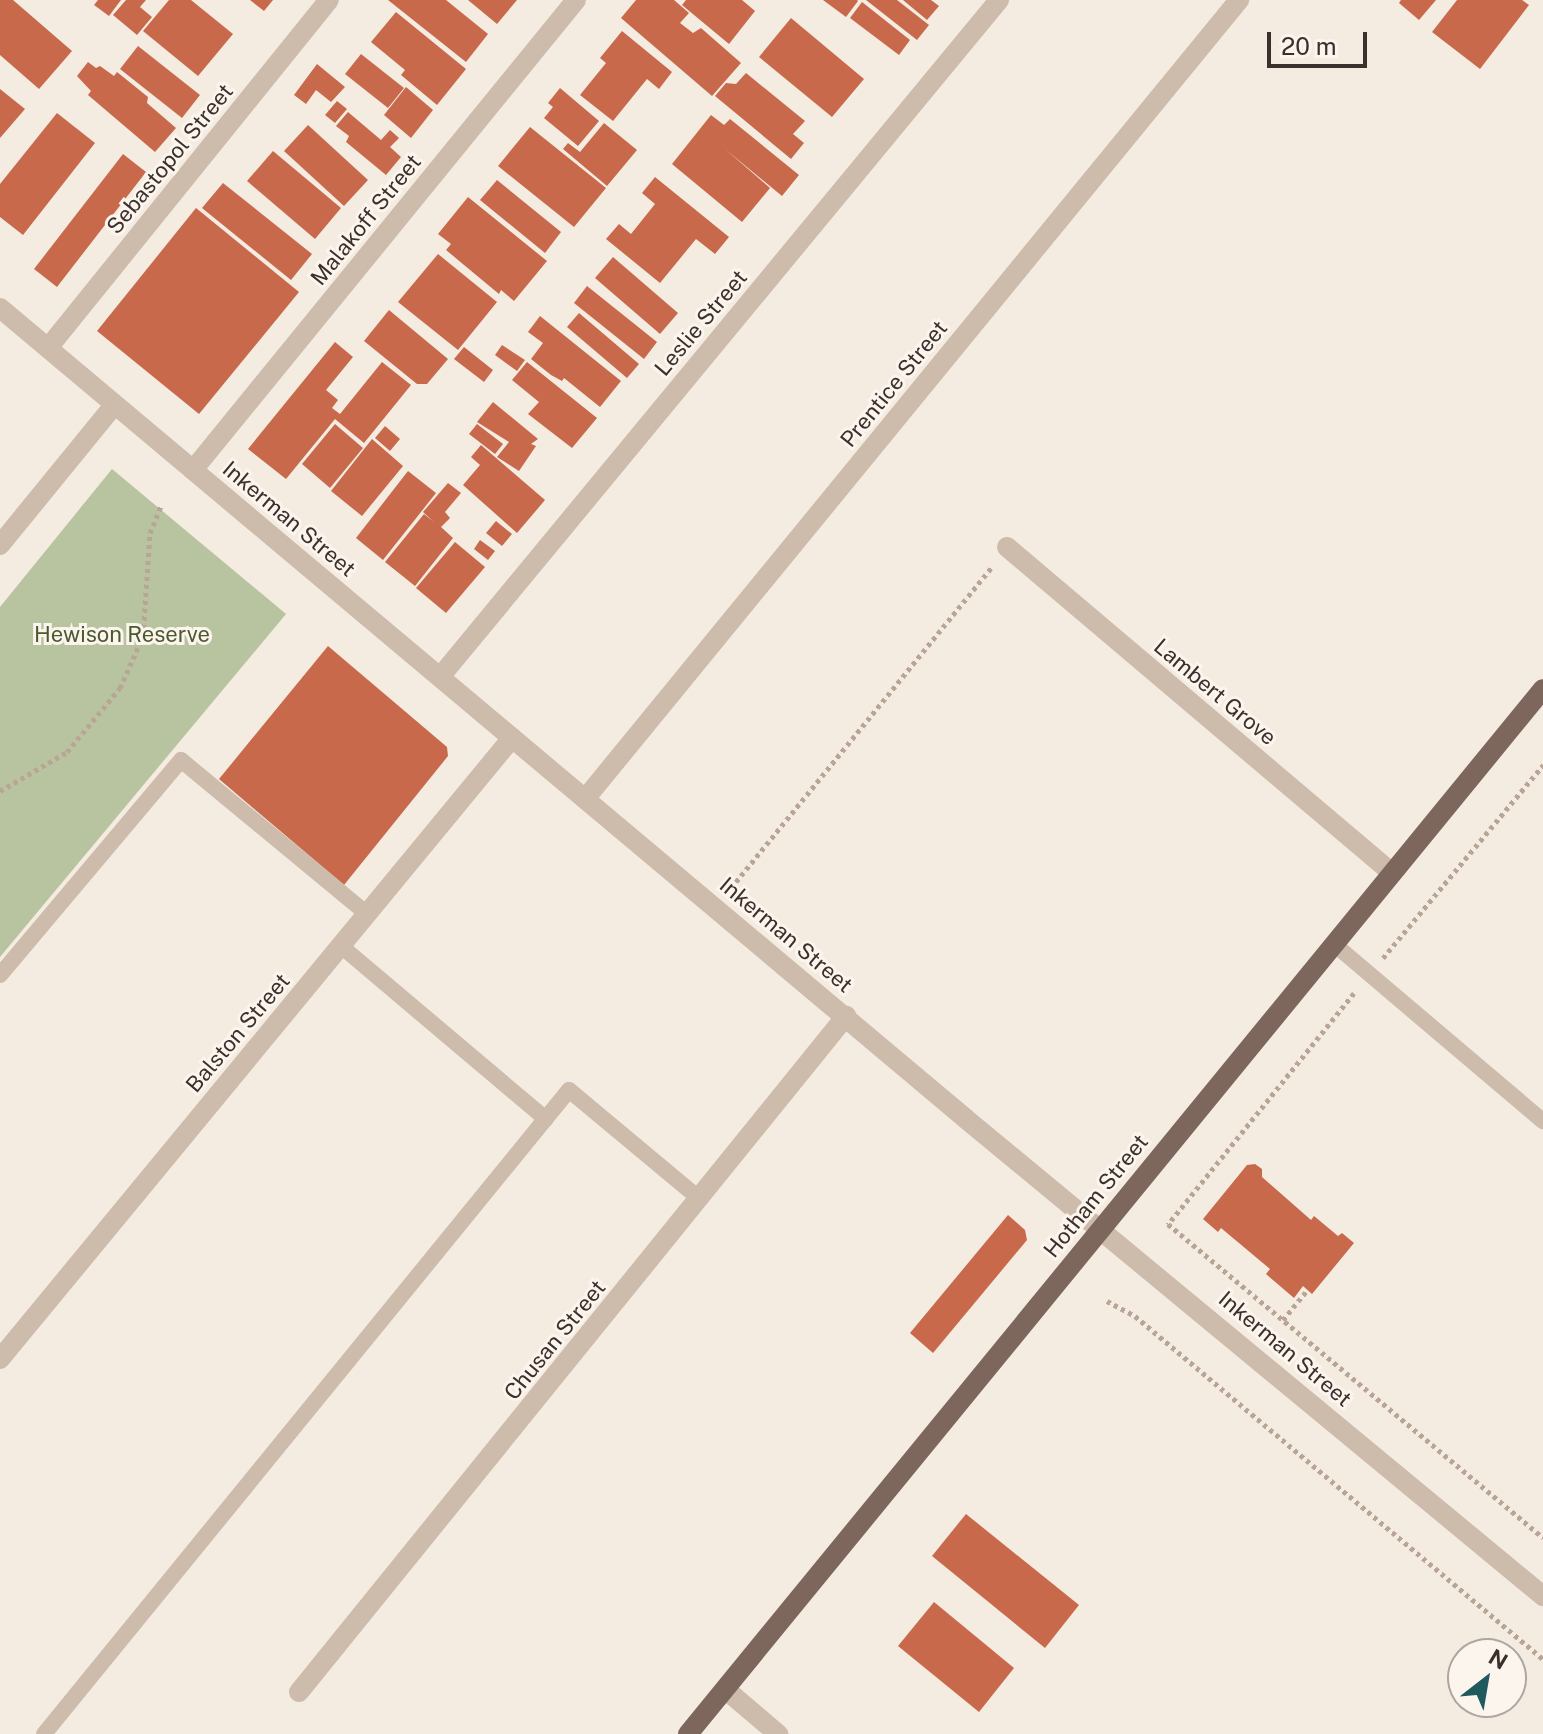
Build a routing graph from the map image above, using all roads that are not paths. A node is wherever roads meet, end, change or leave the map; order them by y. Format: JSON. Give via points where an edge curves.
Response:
{"nodes":[{"id":1,"x":329,"y":0,"type":"edge"},
{"id":2,"x":576,"y":0,"type":"edge"},
{"id":3,"x":999,"y":0,"type":"edge"},
{"id":4,"x":1239,"y":0,"type":"edge"},
{"id":5,"x":0,"y":308,"type":"edge"},
{"id":6,"x":48,"y":348,"type":"junction"},
{"id":7,"x":114,"y":405,"type":"junction"},
{"id":8,"x":193,"y":470,"type":"junction"},
{"id":9,"x":0,"y":545,"type":"edge"},
{"id":10,"x":1007,"y":547,"type":"road end"},
{"id":11,"x":440,"y":677,"type":"junction"},
{"id":12,"x":1541,"y":695,"type":"edge"},
{"id":13,"x":512,"y":738,"type":"junction"},
{"id":14,"x":585,"y":799,"type":"junction"},
{"id":15,"x":1392,"y":873,"type":"junction"},
{"id":16,"x":367,"y":914,"type":"junction"},
{"id":17,"x":1334,"y":944,"type":"junction"},
{"id":18,"x":341,"y":946,"type":"junction"},
{"id":19,"x":0,"y":975,"type":"edge"},
{"id":20,"x":846,"y":1016,"type":"junction"},
{"id":21,"x":546,"y":1119,"type":"junction"},
{"id":22,"x":1543,"y":1121,"type":"edge"},
{"id":23,"x":700,"y":1199,"type":"junction"},
{"id":24,"x":1101,"y":1228,"type":"junction"},
{"id":25,"x":0,"y":1359,"type":"edge"},
{"id":26,"x":1543,"y":1596,"type":"edge"},
{"id":27,"x":725,"y":1689,"type":"junction"},
{"id":28,"x":299,"y":1692,"type":"dead end"},
{"id":29,"x":44,"y":1734,"type":"edge"},
{"id":30,"x":688,"y":1734,"type":"edge"},
{"id":31,"x":778,"y":1734,"type":"edge"}],
"edges":[{"from":1,"to":6,"type":"street","name":"Sebastopol Street"},
{"from":2,"to":8,"type":"street","name":"Malakoff Street"},
{"from":3,"to":11,"type":"street","name":"Leslie Street"},
{"from":4,"to":14,"type":"street","name":"Prentice Street"},
{"from":5,"to":6,"type":"street","name":"Inkerman Street"},
{"from":6,"to":7,"type":"street","name":"Inkerman Street"},
{"from":7,"to":8,"type":"street","name":"Inkerman Street"},
{"from":7,"to":9,"type":"street"},
{"from":8,"to":11,"type":"street","name":"Inkerman Street"},
{"from":10,"to":15,"type":"street","name":"Lambert Grove"},
{"from":11,"to":13,"type":"street","name":"Inkerman Street"},
{"from":12,"to":15,"type":"main road","name":"Hotham Street"},
{"from":13,"to":14,"type":"street","name":"Inkerman Street"},
{"from":13,"to":16,"type":"street","name":"Balston Street"},
{"from":14,"to":20,"type":"street","name":"Inkerman Street"},
{"from":15,"to":17,"type":"main road","name":"Hotham Street"},
{"from":16,"to":18,"type":"street","name":"Balston Street"},
{"from":16,"to":19,"type":"lane","via":[[181,760]]},
{"from":17,"to":22,"type":"lane"},
{"from":17,"to":24,"type":"main road","name":"Hotham Street"},
{"from":18,"to":21,"type":"lane"},
{"from":18,"to":25,"type":"street","name":"Balston Street"},
{"from":20,"to":23,"type":"street","name":"Chusan Street"},
{"from":20,"to":24,"type":"street","name":"Inkerman Street"},
{"from":21,"to":23,"type":"lane","via":[[569,1090]]},
{"from":21,"to":29,"type":"lane"},
{"from":23,"to":28,"type":"street","name":"Chusan Street"},
{"from":24,"to":26,"type":"street","name":"Inkerman Street"},
{"from":24,"to":27,"type":"main road","name":"Hotham Street"},
{"from":27,"to":30,"type":"main road","name":"Hotham Street"},
{"from":27,"to":31,"type":"street"}]}
